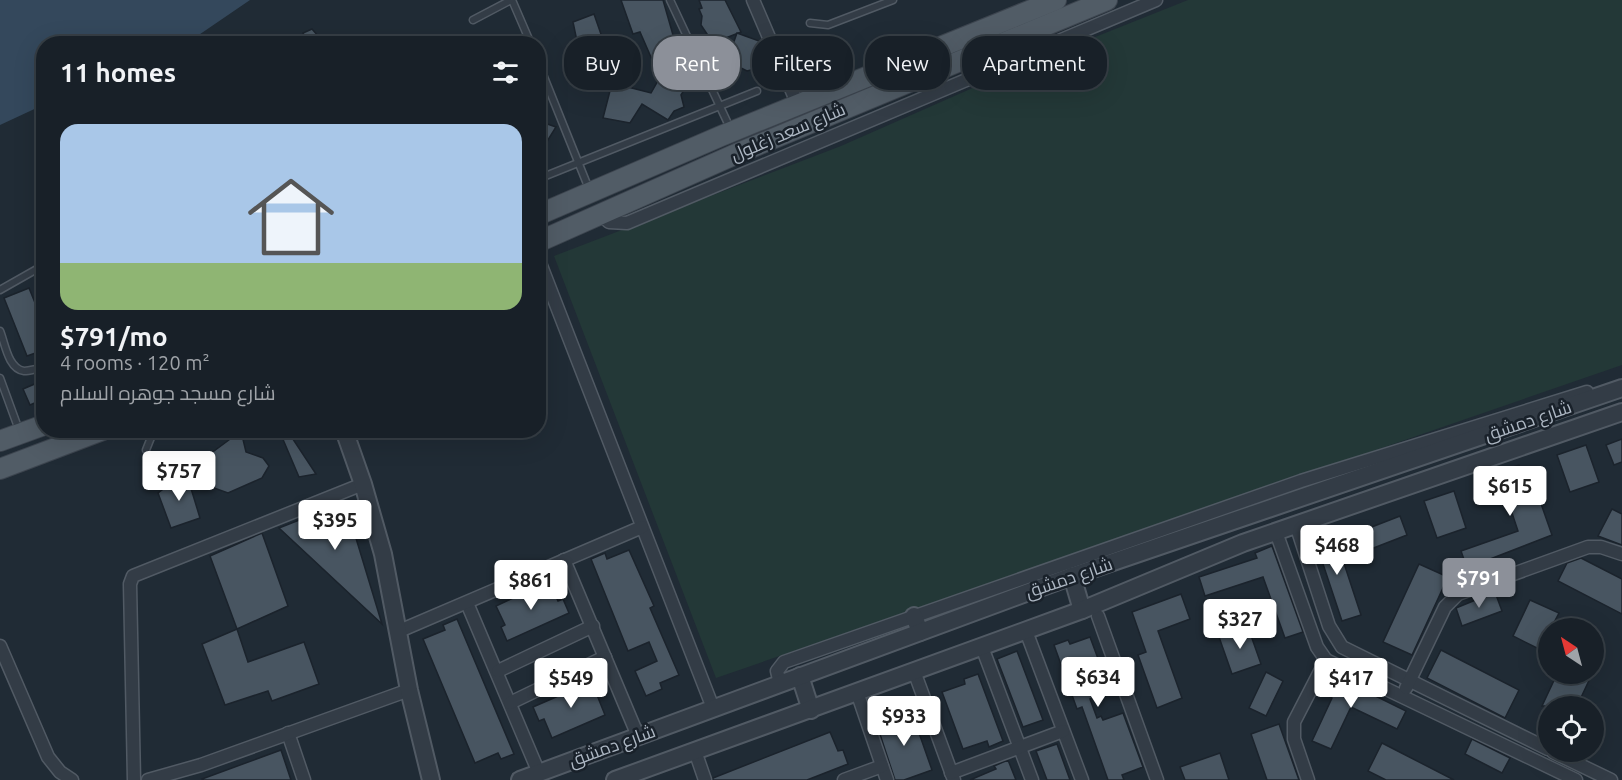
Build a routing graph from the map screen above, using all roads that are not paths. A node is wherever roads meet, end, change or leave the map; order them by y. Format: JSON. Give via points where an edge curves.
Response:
{"nodes":[{"id":1,"x":511,"y":0,"type":"edge"},
{"id":2,"x":670,"y":0,"type":"edge"},
{"id":3,"x":753,"y":0,"type":"edge"},
{"id":4,"x":893,"y":0,"type":"edge"},
{"id":5,"x":1056,"y":0,"type":"edge"},
{"id":6,"x":1156,"y":0,"type":"edge"},
{"id":7,"x":1106,"y":7,"type":"edge"},
{"id":8,"x":472,"y":20,"type":"dead end"},
{"id":9,"x":810,"y":23,"type":"dead end"},
{"id":10,"x":527,"y":36,"type":"edge"},
{"id":11,"x":950,"y":52,"type":"edge"},
{"id":12,"x":950,"y":56,"type":"edge"},
{"id":13,"x":546,"y":80,"type":"edge"},
{"id":14,"x":865,"y":83,"type":"edge"},
{"id":15,"x":869,"y":90,"type":"edge"},
{"id":16,"x":757,"y":92,"type":"dead end"},
{"id":17,"x":721,"y":105,"type":"junction"},
{"id":18,"x":798,"y":105,"type":"junction"},
{"id":19,"x":732,"y":132,"type":"junction"},
{"id":20,"x":578,"y":165,"type":"junction"},
{"id":21,"x":546,"y":176,"type":"edge"},
{"id":22,"x":590,"y":191,"type":"junction"},
{"id":23,"x":546,"y":211,"type":"edge"},
{"id":24,"x":600,"y":214,"type":"junction"},
{"id":25,"x":546,"y":238,"type":"edge"},
{"id":26,"x":36,"y":270,"type":"edge"},
{"id":27,"x":546,"y":279,"type":"edge"},
{"id":28,"x":0,"y":290,"type":"edge"},
{"id":29,"x":0,"y":331,"type":"edge"},
{"id":30,"x":36,"y":369,"type":"edge"},
{"id":31,"x":0,"y":378,"type":"edge"},
{"id":32,"x":1622,"y":381,"type":"edge"},
{"id":33,"x":1622,"y":388,"type":"edge"},
{"id":34,"x":1622,"y":412,"type":"edge"},
{"id":35,"x":36,"y":428,"type":"edge"},
{"id":36,"x":21,"y":434,"type":"junction"},
{"id":37,"x":81,"y":438,"type":"edge"},
{"id":38,"x":150,"y":438,"type":"edge"},
{"id":39,"x":347,"y":438,"type":"edge"},
{"id":40,"x":0,"y":441,"type":"edge"},
{"id":41,"x":146,"y":450,"type":"dead end"},
{"id":42,"x":0,"y":468,"type":"edge"},
{"id":43,"x":363,"y":484,"type":"junction"},
{"id":44,"x":1303,"y":489,"type":"junction"},
{"id":45,"x":1296,"y":525,"type":"junction"},
{"id":46,"x":642,"y":527,"type":"junction"},
{"id":47,"x":1276,"y":532,"type":"junction"},
{"id":48,"x":1622,"y":554,"type":"edge"},
{"id":49,"x":564,"y":560,"type":"junction"},
{"id":50,"x":1072,"y":576,"type":"junction"},
{"id":51,"x":467,"y":603,"type":"junction"},
{"id":52,"x":1090,"y":613,"type":"junction"},
{"id":53,"x":917,"y":624,"type":"junction"},
{"id":54,"x":593,"y":626,"type":"junction"},
{"id":55,"x":1026,"y":631,"type":"junction"},
{"id":56,"x":397,"y":632,"type":"junction"},
{"id":57,"x":0,"y":646,"type":"edge"},
{"id":58,"x":982,"y":647,"type":"junction"},
{"id":59,"x":605,"y":657,"type":"junction"},
{"id":60,"x":1326,"y":660,"type":"junction"},
{"id":61,"x":498,"y":671,"type":"junction"},
{"id":62,"x":914,"y":671,"type":"junction"},
{"id":63,"x":800,"y":676,"type":"junction"},
{"id":64,"x":1410,"y":682,"type":"junction"},
{"id":65,"x":780,"y":684,"type":"junction"},
{"id":66,"x":409,"y":690,"type":"junction"},
{"id":67,"x":857,"y":692,"type":"junction"},
{"id":68,"x":1402,"y":697,"type":"junction"},
{"id":69,"x":510,"y":703,"type":"junction"},
{"id":70,"x":713,"y":708,"type":"junction"},
{"id":71,"x":812,"y":710,"type":"junction"},
{"id":72,"x":1063,"y":731,"type":"junction"},
{"id":73,"x":288,"y":734,"type":"junction"},
{"id":74,"x":638,"y":736,"type":"junction"},
{"id":75,"x":1538,"y":744,"type":"edge"},
{"id":76,"x":1020,"y":747,"type":"junction"},
{"id":77,"x":695,"y":752,"type":"junction"},
{"id":78,"x":1575,"y":762,"type":"edge"},
{"id":79,"x":882,"y":766,"type":"junction"},
{"id":80,"x":539,"y":773,"type":"junction"},
{"id":81,"x":1551,"y":775,"type":"edge"},
{"id":82,"x":953,"y":776,"type":"edge"},
{"id":83,"x":72,"y":780,"type":"edge"},
{"id":84,"x":134,"y":780,"type":"edge"},
{"id":85,"x":150,"y":780,"type":"edge"},
{"id":86,"x":304,"y":780,"type":"edge"},
{"id":87,"x":431,"y":780,"type":"edge"},
{"id":88,"x":520,"y":780,"type":"edge"},
{"id":89,"x":615,"y":780,"type":"edge"},
{"id":90,"x":705,"y":780,"type":"edge"},
{"id":91,"x":844,"y":780,"type":"edge"},
{"id":92,"x":887,"y":780,"type":"edge"},
{"id":93,"x":1032,"y":780,"type":"edge"},
{"id":94,"x":1082,"y":780,"type":"edge"},
{"id":95,"x":1157,"y":780,"type":"edge"},
{"id":96,"x":1308,"y":780,"type":"edge"},
{"id":97,"x":1576,"y":780,"type":"edge"},
{"id":98,"x":1611,"y":780,"type":"edge"}],
"edges":[{"from":1,"to":8,"type":"lane"},
{"from":1,"to":10,"type":"lane"},
{"from":2,"to":17,"type":"lane"},
{"from":3,"to":18,"type":"street"},
{"from":4,"to":9,"type":"lane","via":[[828,26]]},
{"from":5,"to":11,"type":"main road","name":"شارع سعد زغلول"},
{"from":6,"to":7,"type":"street"},
{"from":7,"to":12,"type":"main road","name":"شارع سعد زغلول"},
{"from":7,"to":24,"type":"street","via":[[627,223],[609,222]]},
{"from":13,"to":20,"type":"lane"},
{"from":14,"to":18,"type":"main road","name":"شارع سعد زغلول"},
{"from":15,"to":24,"type":"main road","name":"شارع سعد زغلول"},
{"from":16,"to":17,"type":"lane"},
{"from":17,"to":19,"type":"lane"},
{"from":17,"to":20,"type":"lane"},
{"from":18,"to":19,"type":"main road","name":"شارع سعد زغلول"},
{"from":19,"to":22,"type":"main road","name":"شارع سعد زغلول"},
{"from":20,"to":21,"type":"lane"},
{"from":20,"to":22,"type":"lane"},
{"from":22,"to":23,"type":"main road","name":"شارع سعد زغلول"},
{"from":24,"to":25,"type":"main road","name":"شارع سعد زغلول"},
{"from":26,"to":28,"type":"lane"},
{"from":27,"to":46,"type":"street"},
{"from":29,"to":30,"type":"lane","via":[[16,368]]},
{"from":31,"to":36,"type":"lane"},
{"from":32,"to":44,"type":"street"},
{"from":33,"to":44,"type":"street","name":"شارع دمشق"},
{"from":34,"to":45,"type":"street","name":"شارع دمشق"},
{"from":35,"to":36,"type":"main road"},
{"from":36,"to":40,"type":"main road"},
{"from":37,"to":42,"type":"main road"},
{"from":38,"to":41,"type":"lane"},
{"from":39,"to":43,"type":"street"},
{"from":43,"to":56,"type":"street","via":[[383,554]]},
{"from":43,"to":84,"type":"street","via":[[133,576],[130,584]]},
{"from":44,"to":50,"type":"street","name":"شارع دمشق"},
{"from":44,"to":53,"type":"street"},
{"from":45,"to":47,"type":"street","name":"شارع دمشق"},
{"from":45,"to":64,"type":"street","via":[[1334,637],[1353,654]]},
{"from":46,"to":49,"type":"street"},
{"from":46,"to":70,"type":"street"},
{"from":47,"to":52,"type":"street","name":"شارع دمشق"},
{"from":47,"to":60,"type":"street","via":[[1317,647]]},
{"from":48,"to":64,"type":"street","via":[[1588,547],[1458,594],[1445,607]]},
{"from":49,"to":51,"type":"street"},
{"from":49,"to":54,"type":"street"},
{"from":50,"to":52,"type":"street"},
{"from":50,"to":53,"type":"street","name":"شارع دمشق"},
{"from":51,"to":56,"type":"street"},
{"from":51,"to":61,"type":"street"},
{"from":52,"to":55,"type":"street","name":"شارع دمشق"},
{"from":52,"to":95,"type":"street"},
{"from":53,"to":63,"type":"street","name":"شارع دمشق"},
{"from":53,"to":65,"type":"street","via":[[784,662],[777,670]]},
{"from":54,"to":59,"type":"street"},
{"from":54,"to":61,"type":"street"},
{"from":55,"to":58,"type":"street","name":"شارع دمشق"},
{"from":55,"to":72,"type":"street"},
{"from":56,"to":66,"type":"street"},
{"from":57,"to":83,"type":"street","via":[[48,757]]},
{"from":58,"to":62,"type":"street","name":"شارع دمشق"},
{"from":58,"to":76,"type":"street"},
{"from":59,"to":69,"type":"street"},
{"from":59,"to":74,"type":"street"},
{"from":60,"to":68,"type":"street"},
{"from":60,"to":96,"type":"street","via":[[1294,722],[1294,739]]},
{"from":61,"to":69,"type":"street"},
{"from":62,"to":67,"type":"street","name":"شارع دمشق"},
{"from":62,"to":82,"type":"street"},
{"from":63,"to":65,"type":"street","name":"شارع دمشق"},
{"from":63,"to":71,"type":"street"},
{"from":64,"to":68,"type":"street"},
{"from":64,"to":75,"type":"street"},
{"from":65,"to":70,"type":"street","name":"شارع دمشق"},
{"from":66,"to":73,"type":"street"},
{"from":66,"to":87,"type":"street"},
{"from":67,"to":71,"type":"street","name":"شارع دمشق"},
{"from":67,"to":79,"type":"street"},
{"from":68,"to":81,"type":"street"},
{"from":69,"to":80,"type":"street"},
{"from":70,"to":74,"type":"street","name":"شارع دمشق"},
{"from":71,"to":77,"type":"street","name":"شارع دمشق"},
{"from":72,"to":76,"type":"street"},
{"from":72,"to":94,"type":"street"},
{"from":73,"to":85,"type":"street"},
{"from":73,"to":86,"type":"street"},
{"from":74,"to":80,"type":"street","name":"شارع دمشق"},
{"from":76,"to":82,"type":"street"},
{"from":76,"to":93,"type":"street"},
{"from":77,"to":89,"type":"street","name":"شارع دمشق"},
{"from":77,"to":90,"type":"street"},
{"from":78,"to":98,"type":"street"},
{"from":79,"to":91,"type":"street"},
{"from":79,"to":92,"type":"street"},
{"from":80,"to":88,"type":"street","name":"شارع دمشق"},
{"from":81,"to":97,"type":"street"}]}
